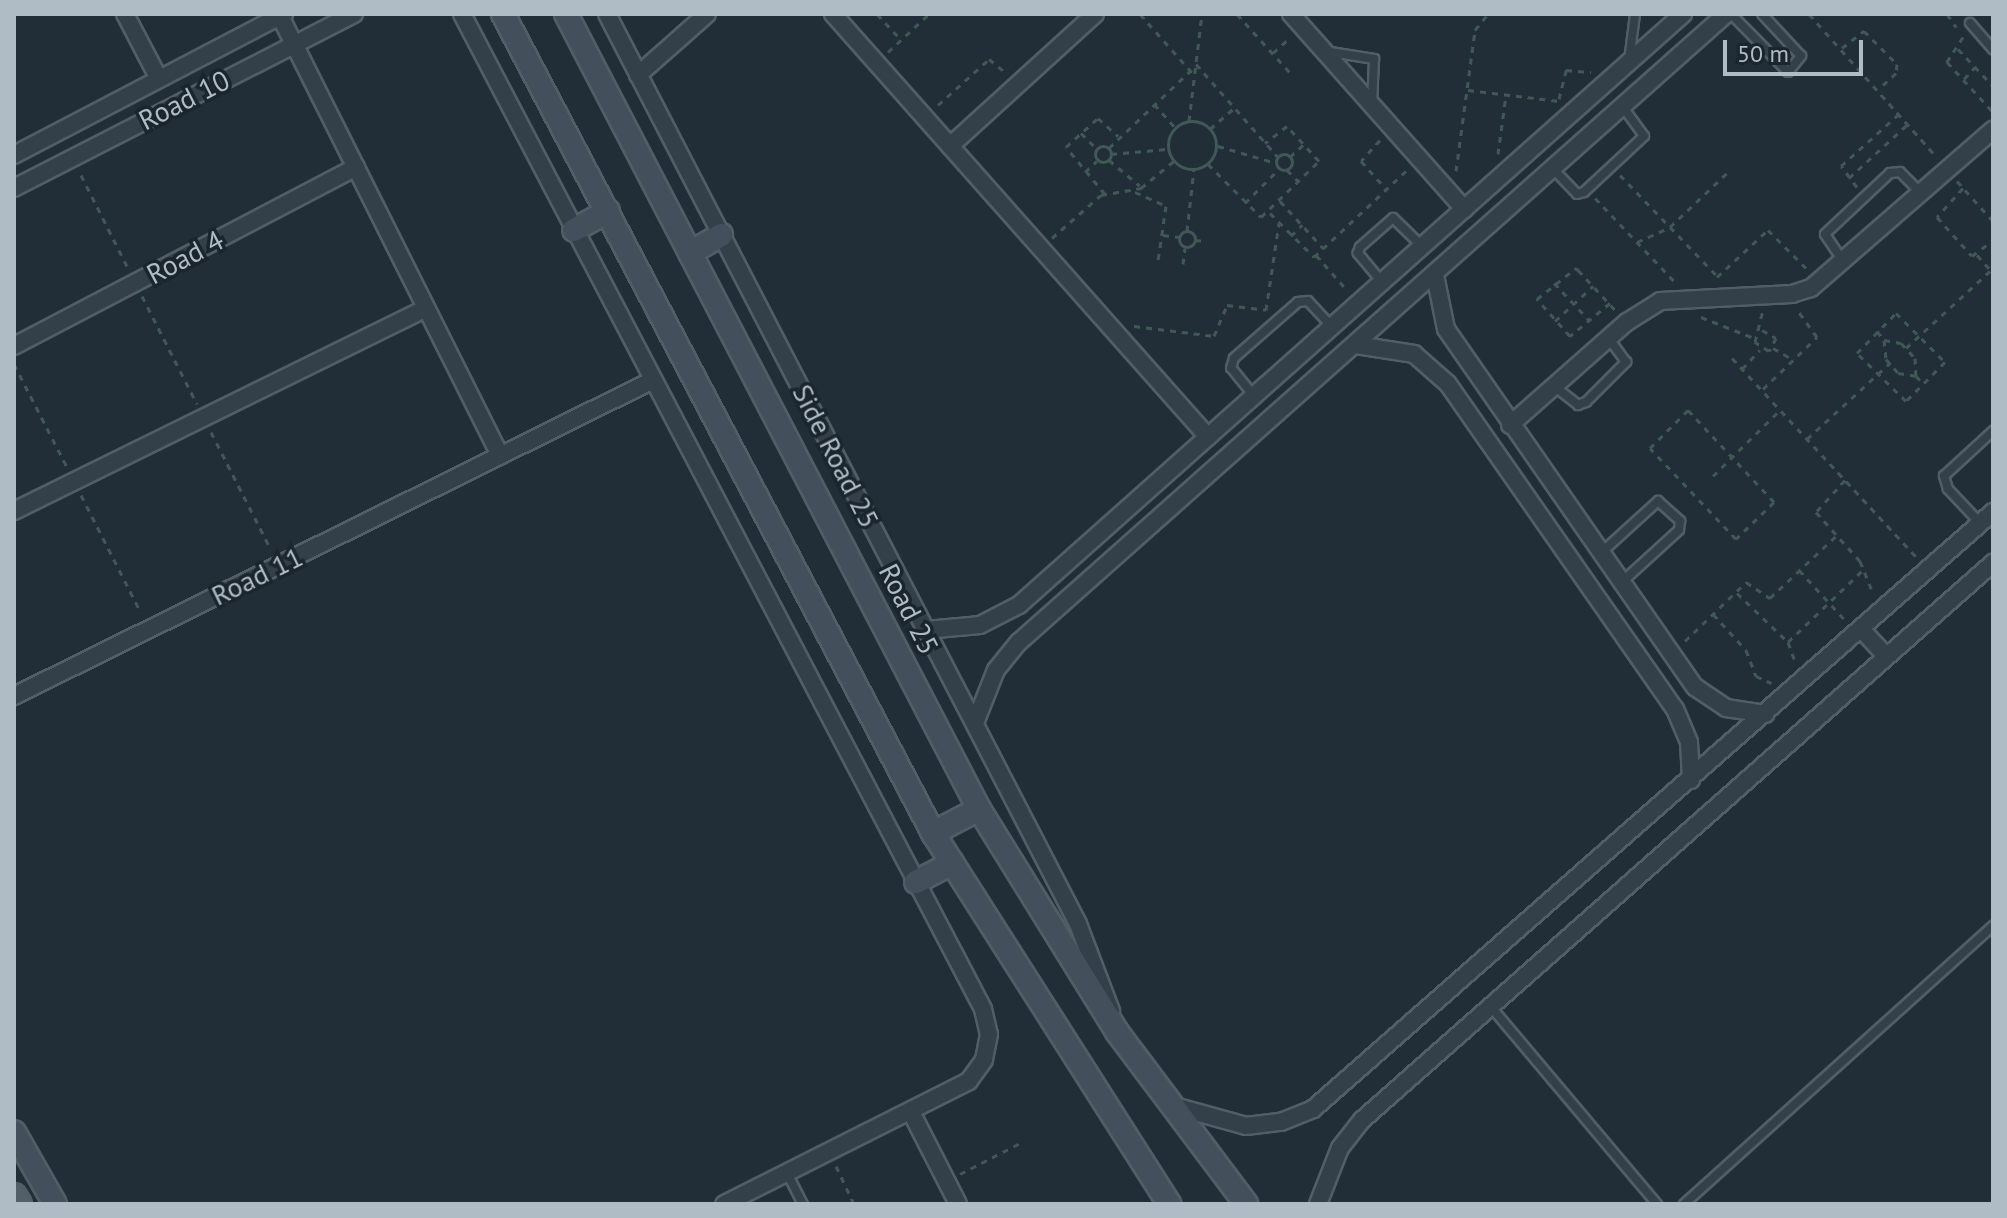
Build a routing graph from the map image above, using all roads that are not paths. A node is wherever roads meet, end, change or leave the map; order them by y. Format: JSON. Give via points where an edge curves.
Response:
{"nodes":[{"id":1,"x":125,"y":14,"type":"edge"},
{"id":2,"x":354,"y":14,"type":"edge"},
{"id":3,"x":462,"y":14,"type":"edge"},
{"id":4,"x":503,"y":14,"type":"edge"},
{"id":5,"x":566,"y":14,"type":"edge"},
{"id":6,"x":607,"y":14,"type":"edge"},
{"id":7,"x":707,"y":14,"type":"edge"},
{"id":8,"x":833,"y":14,"type":"edge"},
{"id":9,"x":1095,"y":14,"type":"edge"},
{"id":10,"x":1635,"y":14,"type":"edge"},
{"id":11,"x":1683,"y":14,"type":"edge"},
{"id":12,"x":1728,"y":14,"type":"edge"},
{"id":13,"x":1762,"y":14,"type":"edge"},
{"id":14,"x":281,"y":15,"type":"edge"},
{"id":15,"x":1297,"y":20,"type":"edge"},
{"id":16,"x":1970,"y":23,"type":"dead end"},
{"id":17,"x":294,"y":44,"type":"junction"},
{"id":18,"x":1993,"y":49,"type":"edge"},
{"id":19,"x":1324,"y":51,"type":"junction"},
{"id":20,"x":1629,"y":62,"type":"junction"},
{"id":21,"x":638,"y":75,"type":"junction"},
{"id":22,"x":159,"y":79,"type":"junction"},
{"id":23,"x":1372,"y":105,"type":"junction"},
{"id":24,"x":1624,"y":108,"type":"junction"},
{"id":25,"x":1993,"y":130,"type":"edge"},
{"id":26,"x":950,"y":146,"type":"junction"},
{"id":27,"x":14,"y":155,"type":"edge"},
{"id":28,"x":356,"y":167,"type":"junction"},
{"id":29,"x":1554,"y":170,"type":"junction"},
{"id":30,"x":14,"y":188,"type":"edge"},
{"id":31,"x":1921,"y":193,"type":"junction"},
{"id":32,"x":1464,"y":209,"type":"junction"},
{"id":33,"x":608,"y":211,"type":"junction"},
{"id":34,"x":574,"y":230,"type":"junction"},
{"id":35,"x":721,"y":235,"type":"junction"},
{"id":36,"x":1422,"y":247,"type":"junction"},
{"id":37,"x":690,"y":253,"type":"junction"},
{"id":38,"x":1843,"y":262,"type":"junction"},
{"id":39,"x":1435,"y":275,"type":"junction"},
{"id":40,"x":1382,"y":282,"type":"junction"},
{"id":41,"x":426,"y":308,"type":"junction"},
{"id":42,"x":1332,"y":327,"type":"junction"},
{"id":43,"x":1609,"y":338,"type":"junction"},
{"id":44,"x":1356,"y":345,"type":"junction"},
{"id":45,"x":14,"y":346,"type":"edge"},
{"id":46,"x":653,"y":380,"type":"junction"},
{"id":47,"x":1554,"y":386,"type":"junction"},
{"id":48,"x":1254,"y":396,"type":"junction"},
{"id":49,"x":1510,"y":425,"type":"junction"},
{"id":50,"x":1993,"y":431,"type":"edge"},
{"id":51,"x":1208,"y":437,"type":"junction"},
{"id":52,"x":500,"y":456,"type":"junction"},
{"id":53,"x":14,"y":511,"type":"edge"},
{"id":54,"x":1993,"y":512,"type":"edge"},
{"id":55,"x":1980,"y":523,"type":"junction"},
{"id":56,"x":1599,"y":555,"type":"junction"},
{"id":57,"x":1993,"y":563,"type":"edge"},
{"id":58,"x":1620,"y":584,"type":"junction"},
{"id":59,"x":926,"y":630,"type":"junction"},
{"id":60,"x":1859,"y":631,"type":"junction"},
{"id":61,"x":1885,"y":655,"type":"junction"},
{"id":62,"x":14,"y":696,"type":"edge"},
{"id":63,"x":1766,"y":714,"type":"junction"},
{"id":64,"x":975,"y":723,"type":"junction"},
{"id":65,"x":1691,"y":780,"type":"junction"},
{"id":66,"x":979,"y":809,"type":"junction"},
{"id":67,"x":933,"y":833,"type":"junction"},
{"id":68,"x":952,"y":863,"type":"junction"},
{"id":69,"x":916,"y":882,"type":"junction"},
{"id":70,"x":1993,"y":926,"type":"edge"},
{"id":71,"x":1490,"y":1006,"type":"junction"},
{"id":72,"x":1117,"y":1032,"type":"junction"},
{"id":73,"x":1167,"y":1104,"type":"junction"},
{"id":74,"x":911,"y":1112,"type":"junction"},
{"id":75,"x":14,"y":1132,"type":"edge"},
{"id":76,"x":787,"y":1173,"type":"junction"},
{"id":77,"x":14,"y":1196,"type":"edge"},
{"id":78,"x":19,"y":1204,"type":"edge"},
{"id":79,"x":55,"y":1204,"type":"edge"},
{"id":80,"x":724,"y":1204,"type":"edge"},
{"id":81,"x":803,"y":1204,"type":"edge"},
{"id":82,"x":958,"y":1204,"type":"edge"},
{"id":83,"x":1169,"y":1204,"type":"edge"},
{"id":84,"x":1246,"y":1204,"type":"edge"},
{"id":85,"x":1318,"y":1204,"type":"edge"},
{"id":86,"x":1657,"y":1204,"type":"edge"},
{"id":87,"x":1684,"y":1204,"type":"edge"}],
"edges":[{"from":1,"to":22,"type":"street"},
{"from":2,"to":17,"type":"street","name":"Road 10"},
{"from":3,"to":34,"type":"street"},
{"from":4,"to":33,"type":"street"},
{"from":5,"to":37,"type":"street","name":"Road 25"},
{"from":6,"to":21,"type":"street","name":"Side Road 25"},
{"from":7,"to":21,"type":"street"},
{"from":8,"to":26,"type":"street"},
{"from":9,"to":26,"type":"street"},
{"from":10,"to":20,"type":"lane"},
{"from":11,"to":20,"type":"street"},
{"from":12,"to":13,"type":"lane","via":[[1788,72],[1801,56]]},
{"from":12,"to":24,"type":"street"},
{"from":14,"to":17,"type":"street"},
{"from":14,"to":22,"type":"street","name":"Road 10"},
{"from":15,"to":19,"type":"street"},
{"from":16,"to":18,"type":"lane"},
{"from":17,"to":28,"type":"street"},
{"from":17,"to":30,"type":"street","name":"Road 10"},
{"from":19,"to":23,"type":"street"},
{"from":19,"to":23,"type":"lane","via":[[1374,59]]},
{"from":20,"to":32,"type":"street"},
{"from":21,"to":35,"type":"street","name":"Side Road 25"},
{"from":22,"to":27,"type":"street","name":"Road 10"},
{"from":23,"to":32,"type":"street"},
{"from":24,"to":29,"type":"street"},
{"from":24,"to":29,"type":"lane","via":[[1644,136],[1587,190],[1577,194]]},
{"from":25,"to":31,"type":"street"},
{"from":26,"to":51,"type":"street"},
{"from":28,"to":41,"type":"street"},
{"from":28,"to":45,"type":"street","name":"Road 4"},
{"from":29,"to":39,"type":"street"},
{"from":31,"to":38,"type":"street"},
{"from":31,"to":38,"type":"lane","via":[[1895,171],[1865,196],[1825,234]]},
{"from":32,"to":36,"type":"street"},
{"from":33,"to":34,"type":"street"},
{"from":33,"to":67,"type":"street"},
{"from":34,"to":46,"type":"street"},
{"from":35,"to":37,"type":"street"},
{"from":35,"to":59,"type":"street","name":"Side Road 25"},
{"from":36,"to":40,"type":"street"},
{"from":36,"to":40,"type":"lane","via":[[1393,218],[1358,253]]},
{"from":37,"to":66,"type":"street","name":"Road 25"},
{"from":38,"to":43,"type":"street","via":[[1819,282],[1782,294],[1660,301]]},
{"from":39,"to":44,"type":"street"},
{"from":39,"to":49,"type":"street","via":[[1446,329]]},
{"from":40,"to":42,"type":"street"},
{"from":41,"to":52,"type":"street"},
{"from":41,"to":53,"type":"street"},
{"from":42,"to":48,"type":"street"},
{"from":42,"to":48,"type":"lane","via":[[1303,300],[1262,333],[1231,362]]},
{"from":43,"to":47,"type":"street"},
{"from":43,"to":47,"type":"lane","via":[[1626,362],[1586,402],[1578,405]]},
{"from":44,"to":64,"type":"street","via":[[1019,642],[996,670]]},
{"from":44,"to":65,"type":"street","via":[[1414,354],[1448,384],[1675,709],[1689,742]]},
{"from":46,"to":52,"type":"street","name":"Road 11"},
{"from":46,"to":69,"type":"street"},
{"from":47,"to":49,"type":"street"},
{"from":48,"to":51,"type":"street"},
{"from":49,"to":56,"type":"street"},
{"from":50,"to":55,"type":"lane","via":[[1944,476],[1948,489]]},
{"from":51,"to":59,"type":"street","via":[[1019,605],[980,625]]},
{"from":52,"to":62,"type":"street","name":"Road 11"},
{"from":54,"to":55,"type":"street"},
{"from":55,"to":60,"type":"street"},
{"from":56,"to":58,"type":"street"},
{"from":56,"to":58,"type":"lane","via":[[1658,501],[1680,521],[1679,530]]},
{"from":57,"to":61,"type":"street"},
{"from":58,"to":63,"type":"street","via":[[1709,699],[1726,708]]},
{"from":59,"to":64,"type":"street","name":"Side Road 25"},
{"from":60,"to":61,"type":"street"},
{"from":60,"to":63,"type":"street"},
{"from":61,"to":71,"type":"street"},
{"from":63,"to":65,"type":"street"},
{"from":64,"to":72,"type":"street","name":"Side Road 25","via":[[1086,939]]},
{"from":65,"to":73,"type":"street","via":[[1313,1109],[1281,1122],[1246,1126]]},
{"from":66,"to":67,"type":"street"},
{"from":66,"to":72,"type":"street","name":"Road 25"},
{"from":67,"to":68,"type":"street"},
{"from":68,"to":69,"type":"street"},
{"from":68,"to":83,"type":"street"},
{"from":69,"to":74,"type":"street","via":[[983,1009],[989,1034],[984,1060],[969,1081]]},
{"from":70,"to":87,"type":"lane"},
{"from":71,"to":85,"type":"street","via":[[1362,1120],[1340,1148]]},
{"from":71,"to":86,"type":"lane"},
{"from":72,"to":73,"type":"street","name":"Road 25"},
{"from":73,"to":84,"type":"street","name":"Road 25"},
{"from":74,"to":76,"type":"street"},
{"from":74,"to":82,"type":"street"},
{"from":75,"to":79,"type":"street"},
{"from":76,"to":80,"type":"street"},
{"from":76,"to":81,"type":"lane"},
{"from":77,"to":78,"type":"main road"}]}
